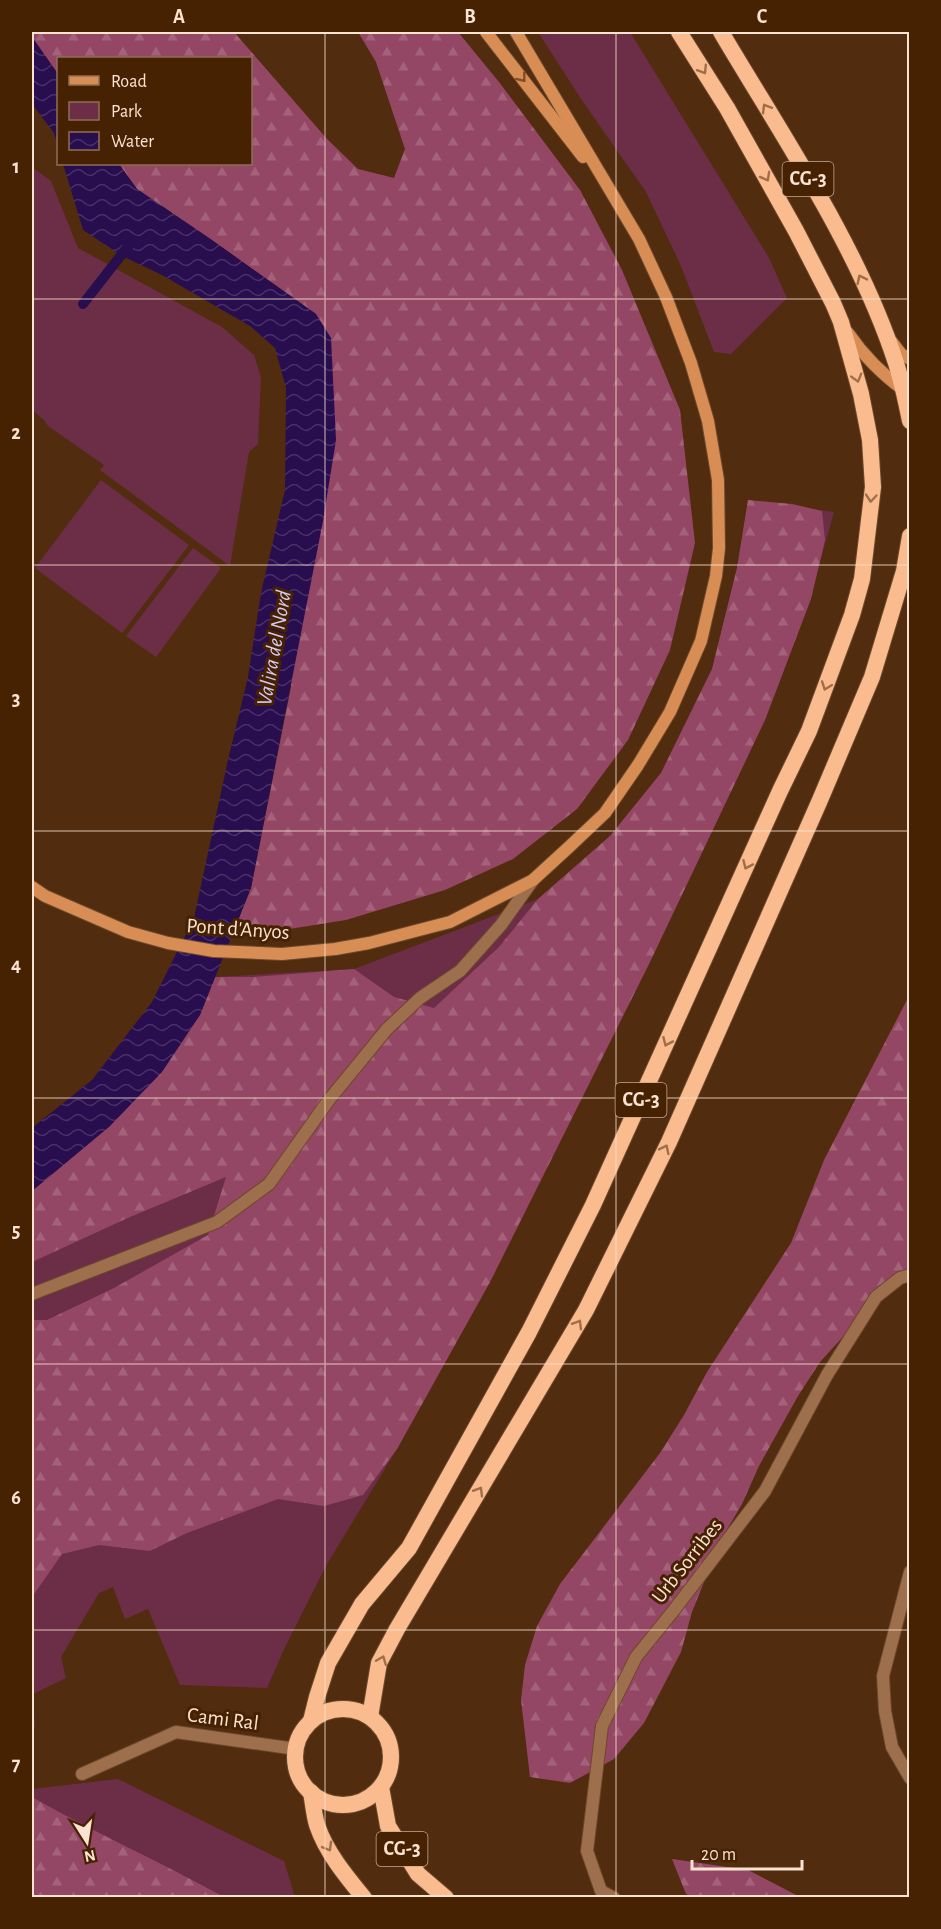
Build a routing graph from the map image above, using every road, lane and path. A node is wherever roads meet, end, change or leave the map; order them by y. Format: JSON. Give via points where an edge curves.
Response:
{"nodes":[{"id":1,"x":486,"y":32,"type":"edge"},
{"id":2,"x":516,"y":32,"type":"edge"},
{"id":3,"x":679,"y":32,"type":"edge"},
{"id":4,"x":721,"y":32,"type":"edge"},
{"id":5,"x":619,"y":203,"type":"junction"},
{"id":6,"x":841,"y":322,"type":"junction"},
{"id":7,"x":884,"y":332,"type":"junction"},
{"id":8,"x":909,"y":359,"type":"edge"},
{"id":9,"x":906,"y":392,"type":"edge"},
{"id":10,"x":909,"y":421,"type":"edge"},
{"id":11,"x":909,"y":536,"type":"edge"},
{"id":12,"x":533,"y":880,"type":"junction"},
{"id":13,"x":32,"y":887,"type":"edge"},
{"id":14,"x":909,"y":1275,"type":"edge"},
{"id":15,"x":32,"y":1294,"type":"edge"},
{"id":16,"x":909,"y":1572,"type":"edge"},
{"id":17,"x":370,"y":1717,"type":"junction"},
{"id":18,"x":311,"y":1721,"type":"junction"},
{"id":19,"x":296,"y":1749,"type":"junction"},
{"id":20,"x":82,"y":1774,"type":"dead end"},
{"id":21,"x":909,"y":1778,"type":"edge"},
{"id":22,"x":381,"y":1787,"type":"junction"},
{"id":23,"x":311,"y":1792,"type":"junction"},
{"id":24,"x":364,"y":1898,"type":"edge"},
{"id":25,"x":446,"y":1898,"type":"edge"},
{"id":26,"x":614,"y":1898,"type":"edge"}],
"edges":[{"from":1,"to":5,"type":"main road","one_way":true},
{"from":2,"to":5,"type":"main road"},
{"from":3,"to":6,"type":"highway","number":"CG-3","one_way":true,"via":[[790,220]]},
{"from":7,"to":4,"type":"highway","number":"CG-3","one_way":true,"via":[[834,224]]},
{"from":5,"to":12,"type":"main road","name":"Pont d'Anyos","via":[[666,297],[708,421],[718,480],[716,576],[701,641],[665,721],[605,813]]},
{"from":6,"to":9,"type":"main road","via":[[858,348]]},
{"from":6,"to":18,"type":"highway","number":"CG-3","one_way":true,"via":[[870,440],[873,487],[862,579],[809,731],[593,1205],[529,1332],[409,1548],[362,1604],[328,1663]]},
{"from":7,"to":8,"type":"main road"},
{"from":7,"to":9,"type":"highway","number":"CG-3"},
{"from":9,"to":10,"type":"highway","number":"CG-3"},
{"from":17,"to":11,"type":"highway","number":"CG-3","one_way":true,"via":[[379,1663],[586,1310],[669,1142],[872,677],[904,571]]},
{"from":12,"to":13,"type":"main road","name":"Pont d'Anyos","via":[[450,922],[369,943],[282,954],[213,951],[168,943],[128,932]]},
{"from":12,"to":15,"type":"street","via":[[501,925],[460,970],[420,998],[387,1029],[328,1101],[269,1184],[217,1222]]},
{"from":14,"to":26,"type":"street","name":"Urb Sorribes","via":[[876,1297],[827,1375],[765,1491],[636,1657],[602,1726],[587,1851],[602,1891]]},
{"from":16,"to":21,"type":"street","via":[[883,1676],[892,1747]]},
{"from":17,"to":18,"type":"highway","via":[[356,1710],[340,1709]]},
{"from":17,"to":22,"type":"highway","via":[[382,1728],[391,1749],[391,1765]]},
{"from":18,"to":19,"type":"highway","number":"CG-3"},
{"from":19,"to":20,"type":"street","name":"Cami Ral","via":[[176,1732]]},
{"from":19,"to":23,"type":"highway","number":"CG-3","via":[[298,1772]]},
{"from":22,"to":23,"type":"highway","via":[[370,1797],[347,1805],[324,1801]]},
{"from":22,"to":25,"type":"highway","number":"CG-3","via":[[388,1826],[418,1874]]},
{"from":23,"to":24,"type":"highway","number":"CG-3","one_way":true,"via":[[324,1841]]}]}
